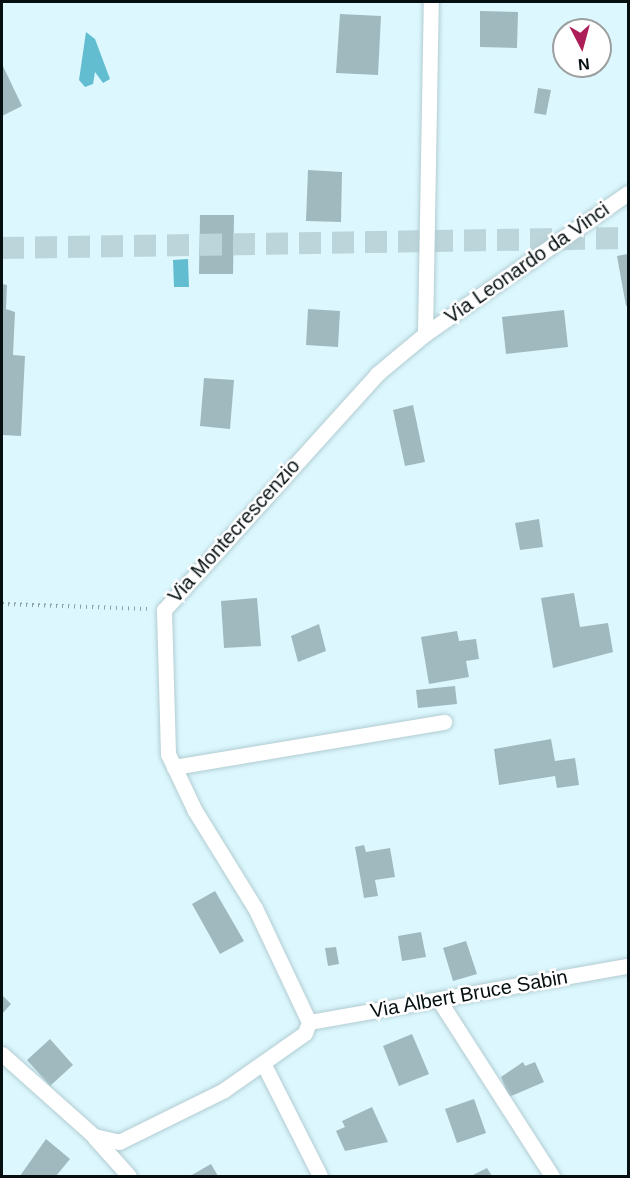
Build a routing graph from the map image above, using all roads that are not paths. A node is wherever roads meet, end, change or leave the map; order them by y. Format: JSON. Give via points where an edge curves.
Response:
{"nodes":[{"id":1,"x":431,"y":2,"type":"edge"},
{"id":2,"x":628,"y":193,"type":"edge"},
{"id":3,"x":425,"y":334,"type":"junction"},
{"id":4,"x":444,"y":722,"type":"dead end"},
{"id":5,"x":174,"y":767,"type":"junction"},
{"id":6,"x":628,"y":966,"type":"edge"},
{"id":7,"x":439,"y":1000,"type":"junction"},
{"id":8,"x":309,"y":1022,"type":"junction"},
{"id":9,"x":2,"y":1054,"type":"edge"},
{"id":10,"x":264,"y":1065,"type":"junction"},
{"id":11,"x":90,"y":1132,"type":"junction"},
{"id":12,"x":129,"y":1176,"type":"edge"},
{"id":13,"x":320,"y":1176,"type":"edge"},
{"id":14,"x":552,"y":1176,"type":"edge"}],
"edges":[{"from":1,"to":3,"type":"street"},
{"from":2,"to":3,"type":"street","name":"Via Leonardo da Vinci"},
{"from":3,"to":5,"type":"street","name":"Via Montecrescenzio","via":[[350,402],[164,610],[168,754]]},
{"from":4,"to":5,"type":"street"},
{"from":5,"to":8,"type":"street","name":"Via Montecrescenzio","via":[[255,908]]},
{"from":6,"to":7,"type":"street","name":"Via Albert Bruce Sabin"},
{"from":7,"to":8,"type":"street","name":"Via Albert Bruce Sabin"},
{"from":7,"to":14,"type":"street"},
{"from":8,"to":10,"type":"street","via":[[302,1036]]},
{"from":9,"to":11,"type":"street"},
{"from":10,"to":11,"type":"street","via":[[132,1138],[105,1141]]},
{"from":10,"to":13,"type":"street"},
{"from":11,"to":12,"type":"street"}]}
